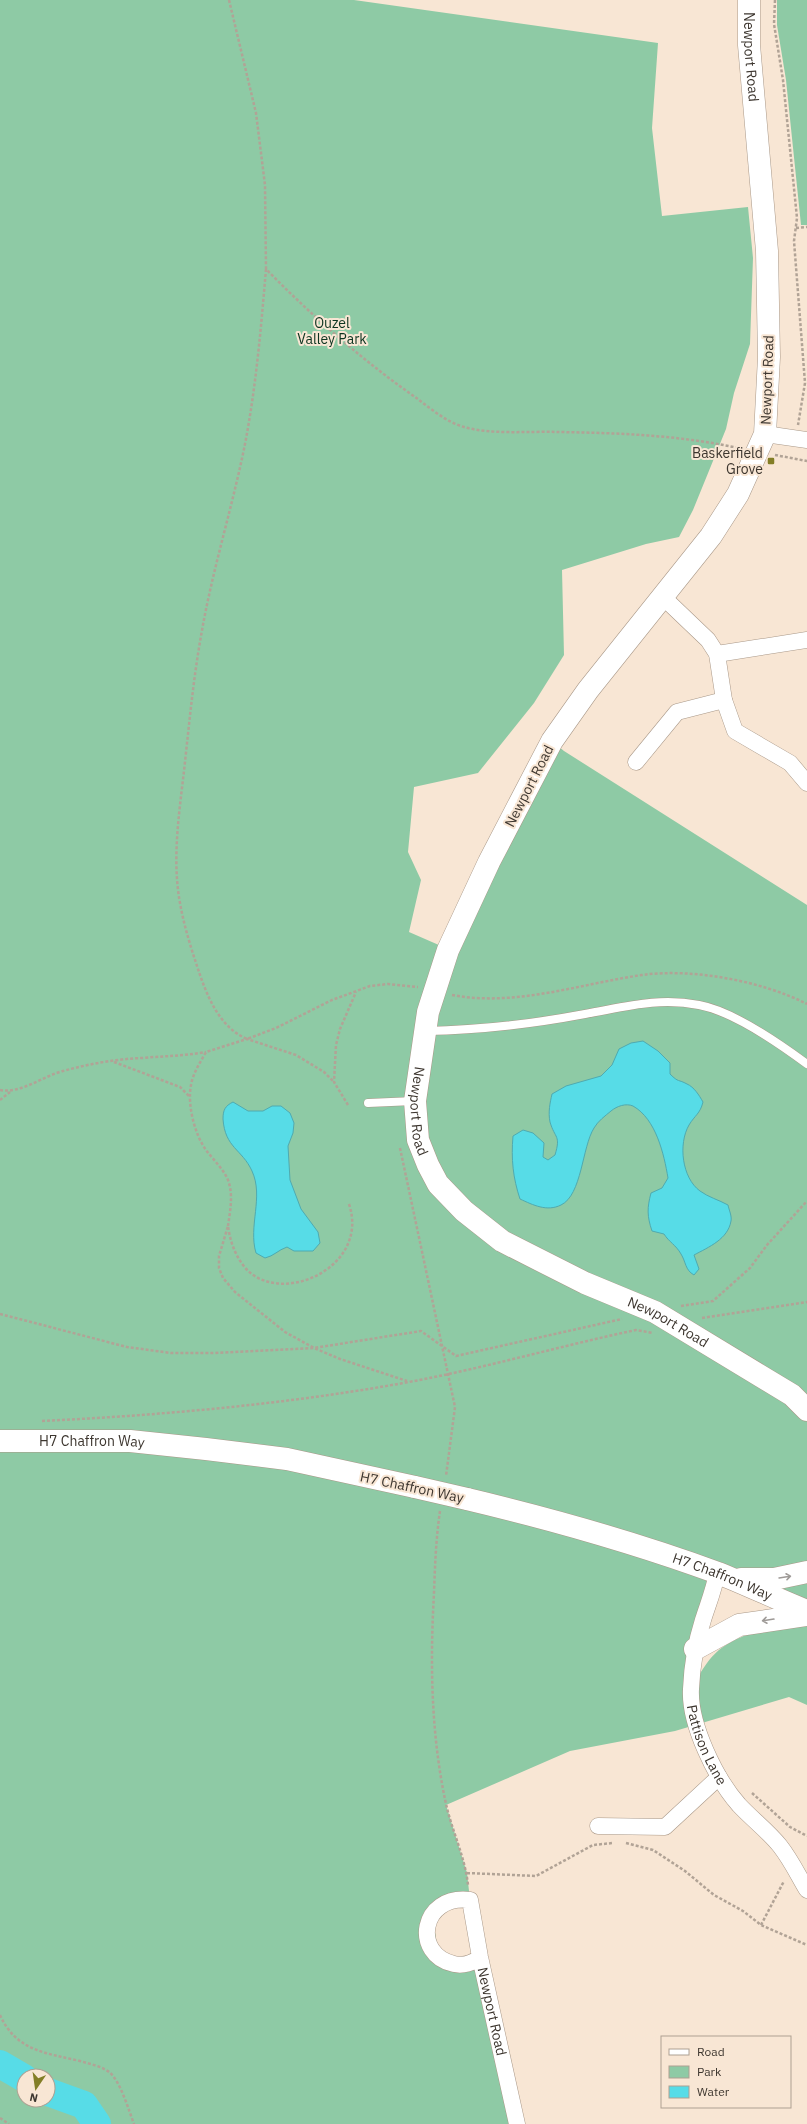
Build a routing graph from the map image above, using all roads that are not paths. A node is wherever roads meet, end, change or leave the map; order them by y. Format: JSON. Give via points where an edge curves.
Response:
{"nodes":[{"id":1,"x":749,"y":0,"type":"edge"},
{"id":2,"x":801,"y":440,"type":"edge"},
{"id":3,"x":762,"y":443,"type":"junction"},
{"id":4,"x":663,"y":597,"type":"junction"},
{"id":5,"x":807,"y":640,"type":"edge"},
{"id":6,"x":717,"y":654,"type":"junction"},
{"id":7,"x":724,"y":700,"type":"junction"},
{"id":8,"x":636,"y":762,"type":"dead end"},
{"id":9,"x":807,"y":783,"type":"edge"},
{"id":10,"x":425,"y":1032,"type":"junction"},
{"id":11,"x":807,"y":1064,"type":"edge"},
{"id":12,"x":415,"y":1101,"type":"junction"},
{"id":13,"x":368,"y":1103,"type":"dead end"},
{"id":14,"x":807,"y":1410,"type":"edge"},
{"id":15,"x":0,"y":1441,"type":"edge"},
{"id":16,"x":807,"y":1572,"type":"edge"},
{"id":17,"x":725,"y":1576,"type":"junction"},
{"id":18,"x":807,"y":1611,"type":"edge"},
{"id":19,"x":807,"y":1615,"type":"edge"},
{"id":20,"x":695,"y":1649,"type":"junction"},
{"id":21,"x":719,"y":1777,"type":"junction"},
{"id":22,"x":598,"y":1826,"type":"dead end"},
{"id":23,"x":807,"y":1890,"type":"edge"},
{"id":24,"x":480,"y":1957,"type":"junction"},
{"id":25,"x":516,"y":2124,"type":"edge"}],
"edges":[{"from":1,"to":3,"type":"street","name":"Newport Road","via":[[749,45],[767,251],[769,357]]},
{"from":2,"to":3,"type":"street"},
{"from":3,"to":4,"type":"street","name":"Newport Road","via":[[738,494],[711,536]]},
{"from":4,"to":6,"type":"street","via":[[708,640]]},
{"from":4,"to":10,"type":"street","name":"Newport Road","via":[[588,690],[552,741],[463,915],[433,991]]},
{"from":5,"to":6,"type":"street"},
{"from":6,"to":7,"type":"street"},
{"from":7,"to":8,"type":"street","via":[[677,712]]},
{"from":7,"to":9,"type":"street","via":[[735,731],[790,763]]},
{"from":10,"to":11,"type":"lane","via":[[501,1028],[637,1003],[672,1001],[700,1005],[723,1013],[788,1050]]},
{"from":10,"to":12,"type":"street","name":"Newport Road"},
{"from":12,"to":13,"type":"lane"},
{"from":12,"to":14,"type":"street","name":"Newport Road","via":[[418,1140],[438,1184],[464,1211],[502,1241],[675,1322],[792,1395]]},
{"from":15,"to":17,"type":"street","name":"H7 Chaffron Way","bridge":true,"via":[[130,1441],[287,1459],[550,1520]]},
{"from":17,"to":16,"type":"street","one_way":true,"via":[[774,1579]]},
{"from":17,"to":18,"type":"street","name":"H7 Chaffron Way"},
{"from":17,"to":20,"type":"street","name":"Pattison Lane","via":[[715,1586]]},
{"from":19,"to":20,"type":"street","one_way":true,"via":[[739,1625]]},
{"from":20,"to":21,"type":"street","name":"Pattison Lane","via":[[691,1690],[696,1724]]},
{"from":21,"to":22,"type":"street","via":[[665,1827]]},
{"from":21,"to":23,"type":"street","name":"Pattison Lane","via":[[739,1804],[780,1845]]},
{"from":24,"to":24,"type":"street","name":"Newport Road","via":[[470,1963],[459,1965],[448,1963],[439,1957],[428,1941],[429,1921],[439,1906],[452,1899],[470,1900]]},
{"from":24,"to":25,"type":"street","name":"Newport Road"}]}
